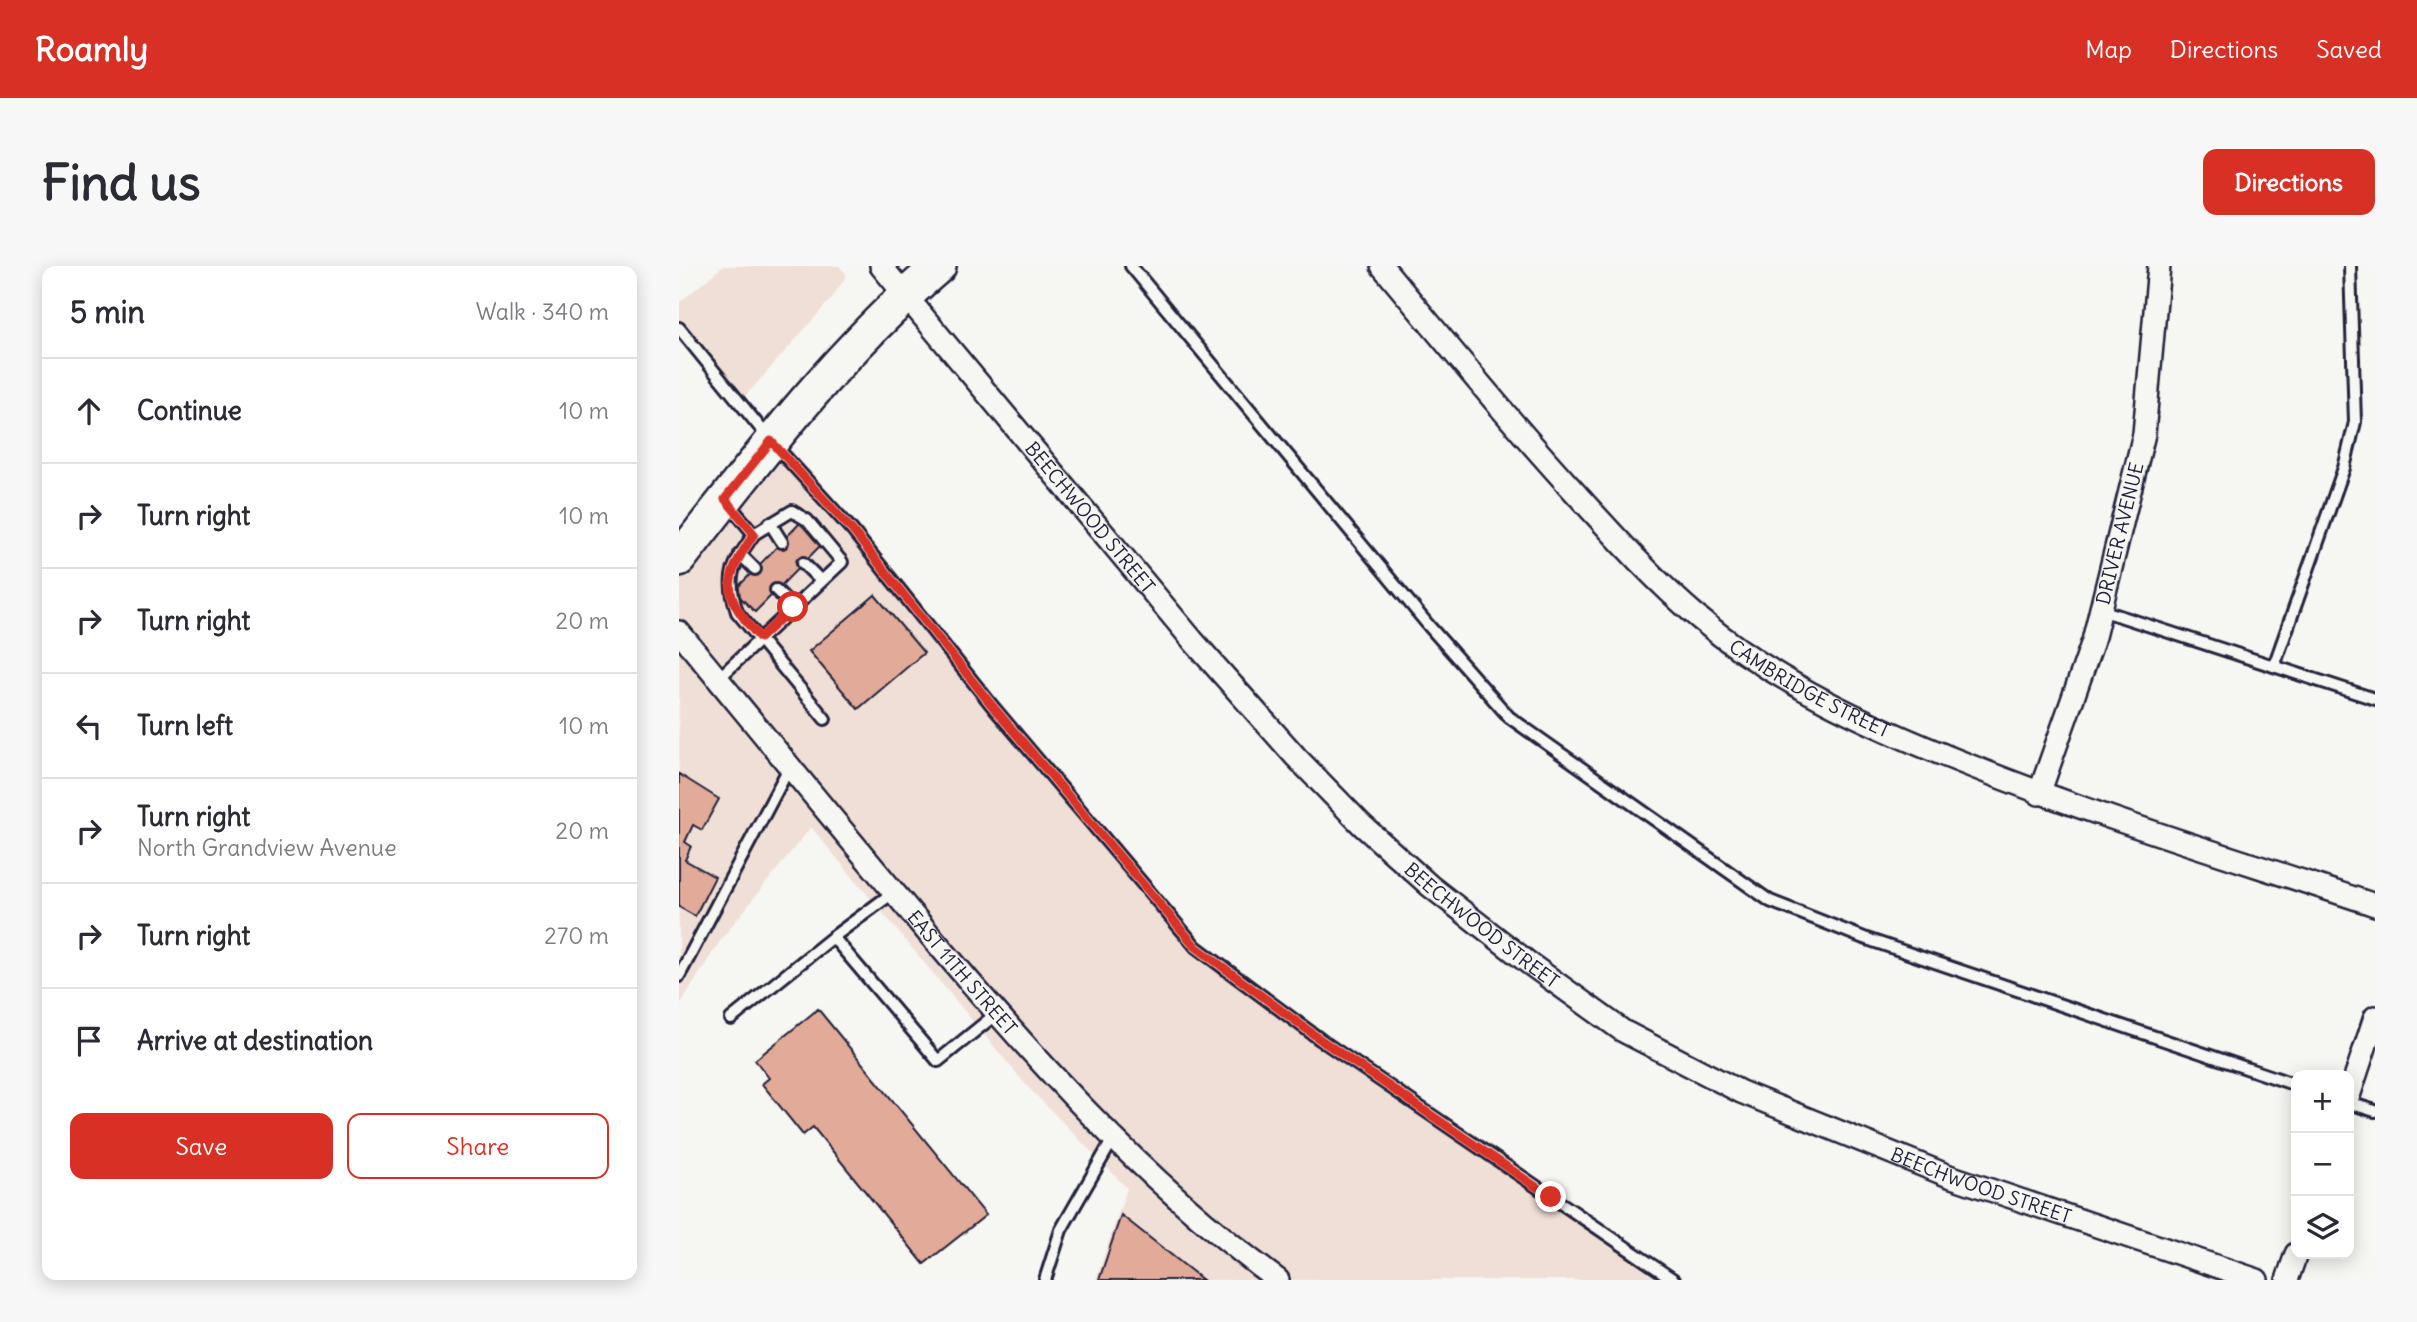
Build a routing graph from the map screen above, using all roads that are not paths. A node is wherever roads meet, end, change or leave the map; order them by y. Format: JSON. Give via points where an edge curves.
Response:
{"nodes":[{"id":1,"x":881,"y":266,"type":"edge"},
{"id":2,"x":939,"y":266,"type":"edge"},
{"id":3,"x":1131,"y":266,"type":"edge"},
{"id":4,"x":1382,"y":266,"type":"edge"},
{"id":5,"x":2159,"y":266,"type":"edge"},
{"id":6,"x":2350,"y":266,"type":"edge"},
{"id":7,"x":904,"y":295,"type":"junction"},
{"id":8,"x":679,"y":328,"type":"edge"},
{"id":9,"x":771,"y":441,"type":"junction"},
{"id":10,"x":725,"y":499,"type":"junction"},
{"id":11,"x":771,"y":523,"type":"junction"},
{"id":12,"x":754,"y":534,"type":"junction"},
{"id":13,"x":782,"y":542,"type":"dead end"},
{"id":14,"x":740,"y":554,"type":"junction"},
{"id":15,"x":679,"y":559,"type":"edge"},
{"id":16,"x":803,"y":563,"type":"dead end"},
{"id":17,"x":755,"y":569,"type":"dead end"},
{"id":18,"x":821,"y":581,"type":"junction"},
{"id":19,"x":776,"y":590,"type":"dead end"},
{"id":20,"x":793,"y":607,"type":"junction"},
{"id":21,"x":2101,"y":610,"type":"junction"},
{"id":22,"x":679,"y":632,"type":"edge"},
{"id":23,"x":760,"y":638,"type":"junction"},
{"id":24,"x":2274,"y":666,"type":"junction"},
{"id":25,"x":718,"y":678,"type":"junction"},
{"id":26,"x":2375,"y":699,"type":"edge"},
{"id":27,"x":825,"y":719,"type":"dead end"},
{"id":28,"x":790,"y":766,"type":"junction"},
{"id":29,"x":2039,"y":793,"type":"junction"},
{"id":30,"x":894,"y":892,"type":"junction"},
{"id":31,"x":2375,"y":905,"type":"edge"},
{"id":32,"x":832,"y":937,"type":"junction"},
{"id":33,"x":679,"y":946,"type":"edge"},
{"id":34,"x":691,"y":953,"type":"junction"},
{"id":35,"x":679,"y":976,"type":"edge"},
{"id":36,"x":996,"y":1014,"type":"junction"},
{"id":37,"x":2375,"y":1017,"type":"edge"},
{"id":38,"x":731,"y":1019,"type":"dead end"},
{"id":39,"x":2354,"y":1081,"type":"edge"},
{"id":40,"x":2291,"y":1083,"type":"edge"},
{"id":41,"x":2354,"y":1105,"type":"edge"},
{"id":42,"x":2375,"y":1111,"type":"edge"},
{"id":43,"x":1113,"y":1139,"type":"junction"},
{"id":44,"x":2294,"y":1259,"type":"edge"},
{"id":45,"x":1045,"y":1280,"type":"edge"},
{"id":46,"x":1278,"y":1280,"type":"edge"},
{"id":47,"x":1674,"y":1280,"type":"edge"},
{"id":48,"x":2257,"y":1280,"type":"edge"},
{"id":49,"x":2287,"y":1280,"type":"edge"}],
"edges":[{"from":1,"to":7,"type":"street","name":"BEECHWOOD STREET"},
{"from":2,"to":7,"type":"main road"},
{"from":3,"to":40,"type":"lane","via":[[1509,718],[1770,901],[1864,938]]},
{"from":4,"to":29,"type":"street","name":"CAMBRIDGE STREET","via":[[1545,459],[1701,620],[1756,660],[1832,705]]},
{"from":5,"to":21,"type":"street","name":"DRIVER AVENUE","via":[[2144,434]]},
{"from":6,"to":24,"type":"lane","via":[[2355,422],[2344,468]]},
{"from":7,"to":9,"type":"main road"},
{"from":7,"to":48,"type":"street","name":"BEECHWOOD STREET","via":[[1296,757],[1430,886],[1586,1006],[1674,1059],[1832,1130],[1986,1189]]},
{"from":8,"to":9,"type":"lane"},
{"from":9,"to":10,"type":"main road"},
{"from":9,"to":47,"type":"lane","via":[[852,530],[994,708],[1196,947],[1321,1040]]},
{"from":10,"to":12,"type":"lane"},
{"from":10,"to":15,"type":"main road"},
{"from":11,"to":12,"type":"lane"},
{"from":11,"to":13,"type":"lane"},
{"from":11,"to":18,"type":"lane","via":[[792,511],[807,520],[842,562]]},
{"from":12,"to":14,"type":"lane"},
{"from":14,"to":17,"type":"lane"},
{"from":14,"to":23,"type":"lane","via":[[731,568],[730,591],[737,612]]},
{"from":16,"to":18,"type":"lane"},
{"from":18,"to":20,"type":"lane"},
{"from":19,"to":20,"type":"lane"},
{"from":20,"to":23,"type":"lane"},
{"from":21,"to":24,"type":"lane"},
{"from":21,"to":29,"type":"street","name":"DRIVER AVENUE"},
{"from":22,"to":25,"type":"street","name":"EAST 11TH STREET"},
{"from":23,"to":25,"type":"lane"},
{"from":23,"to":27,"type":"lane"},
{"from":24,"to":26,"type":"lane"},
{"from":25,"to":28,"type":"street","name":"EAST 11TH STREET"},
{"from":28,"to":30,"type":"street","name":"EAST 11TH STREET"},
{"from":28,"to":34,"type":"lane"},
{"from":29,"to":31,"type":"street","name":"CAMBRIDGE STREET"},
{"from":30,"to":32,"type":"lane"},
{"from":30,"to":36,"type":"street","name":"EAST 11TH STREET"},
{"from":32,"to":36,"type":"lane","via":[[938,1061]]},
{"from":32,"to":38,"type":"lane"},
{"from":33,"to":34,"type":"lane"},
{"from":34,"to":35,"type":"lane"},
{"from":36,"to":43,"type":"street","name":"EAST 11TH STREET"},
{"from":37,"to":39,"type":"street"},
{"from":41,"to":42,"type":"lane"},
{"from":43,"to":45,"type":"lane","via":[[1061,1230]]},
{"from":43,"to":46,"type":"street","name":"EAST 11TH STREET","via":[[1235,1248]]},
{"from":44,"to":49,"type":"street"}]}
